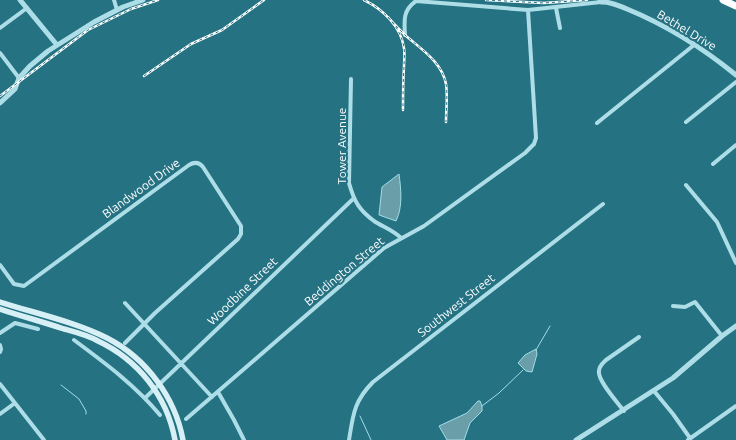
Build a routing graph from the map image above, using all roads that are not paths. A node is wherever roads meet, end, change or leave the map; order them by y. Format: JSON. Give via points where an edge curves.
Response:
{"nodes":[{"id":1,"x":20,"y":0,"type":"edge"},
{"id":2,"x":114,"y":0,"type":"edge"},
{"id":3,"x":143,"y":0,"type":"edge"},
{"id":4,"x":723,"y":0,"type":"edge"},
{"id":5,"x":601,"y":1,"type":"edge"},
{"id":6,"x":736,"y":6,"type":"edge"},
{"id":7,"x":27,"y":8,"type":"junction"},
{"id":8,"x":556,"y":8,"type":"junction"},
{"id":9,"x":117,"y":10,"type":"junction"},
{"id":10,"x":528,"y":10,"type":"junction"},
{"id":11,"x":0,"y":28,"type":"edge"},
{"id":12,"x":560,"y":28,"type":"dead end"},
{"id":13,"x":405,"y":35,"type":"dead end"},
{"id":14,"x":694,"y":45,"type":"junction"},
{"id":15,"x":56,"y":46,"type":"junction"},
{"id":16,"x":0,"y":53,"type":"edge"},
{"id":17,"x":736,"y":75,"type":"edge"},
{"id":18,"x":19,"y":78,"type":"junction"},
{"id":19,"x":351,"y":79,"type":"dead end"},
{"id":20,"x":736,"y":82,"type":"edge"},
{"id":21,"x":0,"y":103,"type":"edge"},
{"id":22,"x":686,"y":122,"type":"dead end"},
{"id":23,"x":597,"y":123,"type":"dead end"},
{"id":24,"x":736,"y":145,"type":"edge"},
{"id":25,"x":713,"y":164,"type":"dead end"},
{"id":26,"x":686,"y":185,"type":"dead end"},
{"id":27,"x":353,"y":200,"type":"junction"},
{"id":28,"x":603,"y":204,"type":"dead end"},
{"id":29,"x":401,"y":238,"type":"junction"},
{"id":30,"x":736,"y":263,"type":"edge"},
{"id":31,"x":0,"y":264,"type":"edge"},
{"id":32,"x":1,"y":302,"type":"edge"},
{"id":33,"x":125,"y":303,"type":"dead end"},
{"id":34,"x":673,"y":306,"type":"dead end"},
{"id":35,"x":1,"y":309,"type":"edge"},
{"id":36,"x":145,"y":324,"type":"junction"},
{"id":37,"x":736,"y":326,"type":"edge"},
{"id":38,"x":38,"y":329,"type":"dead end"},
{"id":39,"x":0,"y":332,"type":"edge"},
{"id":40,"x":722,"y":336,"type":"junction"},
{"id":41,"x":639,"y":337,"type":"dead end"},
{"id":42,"x":74,"y":340,"type":"dead end"},
{"id":43,"x":125,"y":343,"type":"dead end"},
{"id":44,"x":181,"y":363,"type":"junction"},
{"id":45,"x":0,"y":384,"type":"edge"},
{"id":46,"x":160,"y":384,"type":"junction"},
{"id":47,"x":155,"y":388,"type":"junction"},
{"id":48,"x":654,"y":391,"type":"junction"},
{"id":49,"x":218,"y":392,"type":"junction"},
{"id":50,"x":212,"y":397,"type":"junction"},
{"id":51,"x":145,"y":398,"type":"junction"},
{"id":52,"x":15,"y":403,"type":"junction"},
{"id":53,"x":736,"y":406,"type":"edge"},
{"id":54,"x":624,"y":410,"type":"junction"},
{"id":55,"x":0,"y":414,"type":"edge"},
{"id":56,"x":160,"y":415,"type":"dead end"},
{"id":57,"x":186,"y":419,"type":"dead end"},
{"id":58,"x":689,"y":439,"type":"edge"},
{"id":59,"x":44,"y":440,"type":"edge"},
{"id":60,"x":175,"y":440,"type":"edge"},
{"id":61,"x":183,"y":440,"type":"edge"},
{"id":62,"x":244,"y":440,"type":"edge"},
{"id":63,"x":349,"y":440,"type":"edge"},
{"id":64,"x":576,"y":440,"type":"edge"}],
"edges":[{"from":1,"to":7,"type":"street"},
{"from":2,"to":9,"type":"street"},
{"from":3,"to":9,"type":"street"},
{"from":4,"to":6,"type":"highway"},
{"from":5,"to":8,"type":"street"},
{"from":5,"to":14,"type":"street","name":"Bethel Drive","via":[[610,2],[638,14]]},
{"from":7,"to":11,"type":"street"},
{"from":7,"to":15,"type":"street"},
{"from":8,"to":10,"type":"street"},
{"from":8,"to":12,"type":"street"},
{"from":9,"to":15,"type":"street"},
{"from":10,"to":13,"type":"street","via":[[416,1],[408,6],[404,19]]},
{"from":10,"to":29,"type":"street","name":"Beddington Street","via":[[536,138],[534,144],[424,226]]},
{"from":14,"to":17,"type":"street","name":"Bethel Drive"},
{"from":14,"to":23,"type":"street"},
{"from":15,"to":18,"type":"street"},
{"from":16,"to":18,"type":"street"},
{"from":18,"to":21,"type":"street","via":[[15,89]]},
{"from":19,"to":27,"type":"street","name":"Tower Avenue","via":[[349,183]]},
{"from":20,"to":22,"type":"street"},
{"from":24,"to":25,"type":"street"},
{"from":26,"to":30,"type":"street","via":[[717,222]]},
{"from":27,"to":29,"type":"street","name":"Tower Avenue","via":[[374,221]]},
{"from":27,"to":44,"type":"street","name":"Woodbine Street"},
{"from":28,"to":63,"type":"street","name":"Southwest Street","via":[[373,382],[355,409]]},
{"from":29,"to":49,"type":"street","name":"Beddington Street","via":[[384,248]]},
{"from":31,"to":36,"type":"street","name":"Blandwood Drive","via":[[14,284],[24,286],[189,165],[199,164],[241,226],[241,234]]},
{"from":32,"to":46,"type":"main road","via":[[108,338],[135,357]]},
{"from":33,"to":36,"type":"street"},
{"from":34,"to":40,"type":"street","via":[[685,307],[695,302]]},
{"from":35,"to":47,"type":"main road","via":[[98,340],[124,356]]},
{"from":36,"to":43,"type":"street","name":"Blandwood Drive"},
{"from":36,"to":44,"type":"street"},
{"from":37,"to":40,"type":"street"},
{"from":38,"to":39,"type":"street","via":[[15,323]]},
{"from":40,"to":48,"type":"street"},
{"from":41,"to":54,"type":"street","via":[[606,360],[598,372],[600,379]]},
{"from":42,"to":51,"type":"street","via":[[105,362]]},
{"from":44,"to":46,"type":"street","name":"Woodbine Street"},
{"from":44,"to":50,"type":"street"},
{"from":45,"to":52,"type":"street"},
{"from":46,"to":47,"type":"street","name":"Woodbine Street"},
{"from":46,"to":61,"type":"main road","via":[[175,412]]},
{"from":47,"to":51,"type":"street","name":"Woodbine Street"},
{"from":47,"to":60,"type":"main road","via":[[169,416]]},
{"from":48,"to":54,"type":"street"},
{"from":48,"to":58,"type":"street"},
{"from":49,"to":50,"type":"street","name":"Beddington Street"},
{"from":49,"to":62,"type":"street"},
{"from":50,"to":57,"type":"street","name":"Beddington Street"},
{"from":51,"to":56,"type":"street"},
{"from":52,"to":55,"type":"street"},
{"from":52,"to":59,"type":"street"},
{"from":53,"to":58,"type":"street"},
{"from":54,"to":64,"type":"street"}]}
